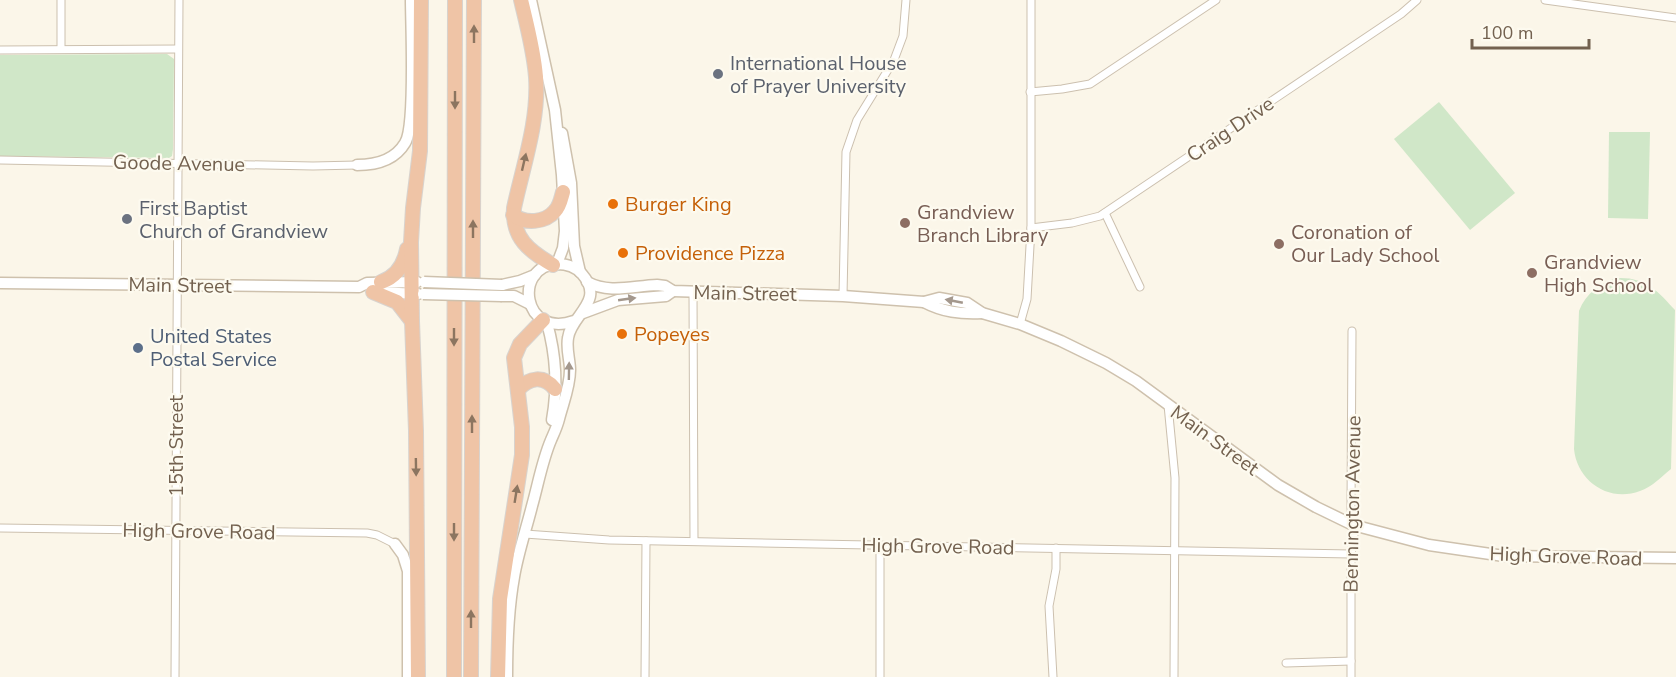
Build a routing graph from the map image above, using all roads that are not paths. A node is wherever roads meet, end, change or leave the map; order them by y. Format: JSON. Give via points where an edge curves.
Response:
{"nodes":[{"id":1,"x":61,"y":0,"type":"edge"},
{"id":2,"x":178,"y":0,"type":"edge"},
{"id":3,"x":411,"y":0,"type":"edge"},
{"id":4,"x":421,"y":0,"type":"edge"},
{"id":5,"x":455,"y":0,"type":"edge"},
{"id":6,"x":474,"y":0,"type":"edge"},
{"id":7,"x":521,"y":0,"type":"edge"},
{"id":8,"x":531,"y":0,"type":"edge"},
{"id":9,"x":906,"y":0,"type":"edge"},
{"id":10,"x":1031,"y":0,"type":"edge"},
{"id":11,"x":1216,"y":0,"type":"edge"},
{"id":12,"x":1417,"y":0,"type":"edge"},
{"id":13,"x":1545,"y":0,"type":"edge"},
{"id":14,"x":1580,"y":2,"type":"edge"},
{"id":15,"x":1676,"y":18,"type":"edge"},
{"id":16,"x":61,"y":49,"type":"junction"},
{"id":17,"x":178,"y":49,"type":"junction"},
{"id":18,"x":0,"y":50,"type":"edge"},
{"id":19,"x":1030,"y":92,"type":"junction"},
{"id":20,"x":555,"y":110,"type":"junction"},
{"id":21,"x":0,"y":160,"type":"edge"},
{"id":22,"x":179,"y":162,"type":"junction"},
{"id":23,"x":357,"y":165,"type":"joint"},
{"id":24,"x":563,"y":192,"type":"junction"},
{"id":25,"x":1105,"y":213,"type":"junction"},
{"id":26,"x":513,"y":215,"type":"junction"},
{"id":27,"x":1030,"y":228,"type":"junction"},
{"id":28,"x":411,"y":242,"type":"junction"},
{"id":29,"x":555,"y":264,"type":"junction"},
{"id":30,"x":580,"y":272,"type":"junction"},
{"id":31,"x":535,"y":275,"type":"junction"},
{"id":32,"x":587,"y":282,"type":"junction"},
{"id":33,"x":0,"y":283,"type":"edge"},
{"id":34,"x":178,"y":285,"type":"junction"},
{"id":35,"x":377,"y":287,"type":"junction"},
{"id":36,"x":1140,"y":287,"type":"dead end"},
{"id":37,"x":417,"y":288,"type":"junction"},
{"id":38,"x":502,"y":290,"type":"junction"},
{"id":39,"x":673,"y":291,"type":"junction"},
{"id":40,"x":693,"y":292,"type":"junction"},
{"id":41,"x":843,"y":296,"type":"junction"},
{"id":42,"x":530,"y":304,"type":"junction"},
{"id":43,"x":583,"y":313,"type":"junction"},
{"id":44,"x":411,"y":321,"type":"junction"},
{"id":45,"x":574,"y":321,"type":"junction"},
{"id":46,"x":545,"y":322,"type":"junction"},
{"id":47,"x":1020,"y":324,"type":"junction"},
{"id":48,"x":1352,"y":331,"type":"dead end"},
{"id":49,"x":555,"y":389,"type":"junction"},
{"id":50,"x":518,"y":390,"type":"junction"},
{"id":51,"x":1168,"y":405,"type":"junction"},
{"id":52,"x":551,"y":439,"type":"junction"},
{"id":53,"x":1353,"y":525,"type":"junction"},
{"id":54,"x":0,"y":528,"type":"edge"},
{"id":55,"x":176,"y":531,"type":"junction"},
{"id":56,"x":525,"y":534,"type":"junction"},
{"id":57,"x":646,"y":541,"type":"junction"},
{"id":58,"x":694,"y":542,"type":"junction"},
{"id":59,"x":395,"y":544,"type":"joint"},
{"id":60,"x":880,"y":545,"type":"junction"},
{"id":61,"x":1056,"y":548,"type":"junction"},
{"id":62,"x":1174,"y":550,"type":"junction"},
{"id":63,"x":1455,"y":550,"type":"joint"},
{"id":64,"x":1351,"y":554,"type":"junction"},
{"id":65,"x":1676,"y":558,"type":"edge"},
{"id":66,"x":1351,"y":661,"type":"junction"},
{"id":67,"x":1286,"y":663,"type":"dead end"},
{"id":68,"x":175,"y":677,"type":"edge"},
{"id":69,"x":408,"y":677,"type":"edge"},
{"id":70,"x":418,"y":677,"type":"edge"},
{"id":71,"x":454,"y":677,"type":"edge"},
{"id":72,"x":471,"y":677,"type":"edge"},
{"id":73,"x":498,"y":677,"type":"edge"},
{"id":74,"x":507,"y":677,"type":"edge"},
{"id":75,"x":645,"y":677,"type":"edge"},
{"id":76,"x":880,"y":677,"type":"edge"},
{"id":77,"x":1053,"y":677,"type":"edge"},
{"id":78,"x":1174,"y":677,"type":"edge"},
{"id":79,"x":1351,"y":677,"type":"edge"}],
"edges":[{"from":1,"to":16,"type":"street"},
{"from":2,"to":17,"type":"street","name":"15th Street"},
{"from":3,"to":23,"type":"main road","via":[[411,120],[406,142],[390,159]]},
{"from":4,"to":28,"type":"highway","via":[[420,151]]},
{"from":5,"to":71,"type":"highway","one_way":true},
{"from":72,"to":6,"type":"highway","one_way":true},
{"from":26,"to":7,"type":"highway","one_way":true,"via":[[536,99],[533,55]]},
{"from":8,"to":20,"type":"main road"},
{"from":9,"to":41,"type":"street","via":[[904,28],[894,60],[857,120],[846,152]]},
{"from":10,"to":19,"type":"street"},
{"from":11,"to":19,"type":"street","via":[[1090,84]]},
{"from":12,"to":25,"type":"street","name":"Craig Drive"},
{"from":13,"to":14,"type":"street"},
{"from":14,"to":15,"type":"street"},
{"from":16,"to":17,"type":"street"},
{"from":16,"to":18,"type":"street"},
{"from":17,"to":22,"type":"street","name":"15th Street"},
{"from":19,"to":27,"type":"street"},
{"from":20,"to":24,"type":"main road"},
{"from":20,"to":30,"type":"main road","via":[[568,162],[574,246]]},
{"from":21,"to":22,"type":"street","name":"Goode Avenue"},
{"from":22,"to":23,"type":"street","name":"Goode Avenue"},
{"from":22,"to":34,"type":"street","name":"15th Street"},
{"from":24,"to":26,"type":"highway","via":[[558,207],[548,217],[526,221]]},
{"from":24,"to":29,"type":"main road","via":[[564,240]]},
{"from":25,"to":27,"type":"street","name":"Craig Drive","via":[[1072,224]]},
{"from":25,"to":36,"type":"street"},
{"from":26,"to":29,"type":"highway","via":[[525,246]]},
{"from":27,"to":47,"type":"street","via":[[1027,299]]},
{"from":28,"to":35,"type":"highway","via":[[399,270]]},
{"from":28,"to":37,"type":"highway"},
{"from":29,"to":30,"type":"main road"},
{"from":29,"to":31,"type":"main road"},
{"from":30,"to":32,"type":"main road"},
{"from":31,"to":38,"type":"main road","name":"Main Street"},
{"from":31,"to":42,"type":"main road","via":[[529,288]]},
{"from":32,"to":39,"type":"main road","name":"Main Street","via":[[609,290],[657,285]]},
{"from":32,"to":43,"type":"main road","via":[[590,298]]},
{"from":33,"to":34,"type":"main road","name":"Main Street"},
{"from":34,"to":35,"type":"main road","name":"Main Street","via":[[359,287],[368,283]]},
{"from":34,"to":55,"type":"street","name":"15th Street"},
{"from":35,"to":37,"type":"main road","name":"Main Street"},
{"from":35,"to":44,"type":"highway","via":[[397,302]]},
{"from":37,"to":38,"type":"main road","name":"Main Street","bridge":true},
{"from":37,"to":44,"type":"highway"},
{"from":38,"to":42,"type":"main road","name":"Main Street"},
{"from":39,"to":40,"type":"main road","name":"Main Street"},
{"from":43,"to":39,"type":"main road","name":"Main Street","one_way":true,"via":[[618,300],[666,296]]},
{"from":40,"to":41,"type":"main road","name":"Main Street"},
{"from":40,"to":58,"type":"street"},
{"from":41,"to":47,"type":"main road","name":"Main Street","via":[[924,302],[939,298],[967,303],[982,313]]},
{"from":42,"to":46,"type":"main road"},
{"from":43,"to":45,"type":"main road"},
{"from":44,"to":70,"type":"highway","one_way":true},
{"from":45,"to":46,"type":"main road"},
{"from":52,"to":45,"type":"main road","one_way":true,"via":[[569,382],[567,340]]},
{"from":46,"to":49,"type":"main road","via":[[554,356]]},
{"from":46,"to":50,"type":"highway","via":[[527,334],[517,349],[514,366]]},
{"from":47,"to":51,"type":"main road","name":"Main Street","via":[[1106,363]]},
{"from":48,"to":53,"type":"street","name":"Bennington Avenue"},
{"from":49,"to":50,"type":"highway","via":[[548,381],[539,379]]},
{"from":49,"to":52,"type":"main road"},
{"from":73,"to":50,"type":"highway","one_way":true,"via":[[500,599],[522,454]]},
{"from":51,"to":53,"type":"main road","name":"Main Street","via":[[1278,485]]},
{"from":51,"to":62,"type":"street","via":[[1175,478]]},
{"from":52,"to":56,"type":"main road"},
{"from":53,"to":63,"type":"main road","name":"Main Street"},
{"from":53,"to":64,"type":"street","name":"Bennington Avenue"},
{"from":54,"to":55,"type":"street","name":"High Grove Road"},
{"from":55,"to":59,"type":"street","name":"High Grove Road","via":[[367,533]]},
{"from":55,"to":68,"type":"street","name":"15th Street"},
{"from":56,"to":57,"type":"street","name":"High Grove Road"},
{"from":56,"to":74,"type":"main road","via":[[510,602]]},
{"from":57,"to":58,"type":"street","name":"High Grove Road"},
{"from":57,"to":75,"type":"street"},
{"from":58,"to":60,"type":"street","name":"High Grove Road"},
{"from":59,"to":69,"type":"main road","via":[[408,571]]},
{"from":60,"to":61,"type":"street","name":"High Grove Road"},
{"from":60,"to":76,"type":"street"},
{"from":61,"to":62,"type":"street","name":"High Grove Road"},
{"from":61,"to":77,"type":"street","via":[[1049,606]]},
{"from":62,"to":64,"type":"street","name":"High Grove Road"},
{"from":62,"to":78,"type":"street"},
{"from":63,"to":65,"type":"main road","name":"High Grove Road","via":[[1504,556]]},
{"from":64,"to":66,"type":"street","name":"Bennington Avenue"},
{"from":66,"to":67,"type":"street"},
{"from":66,"to":79,"type":"street","name":"Bennington Avenue"}]}
